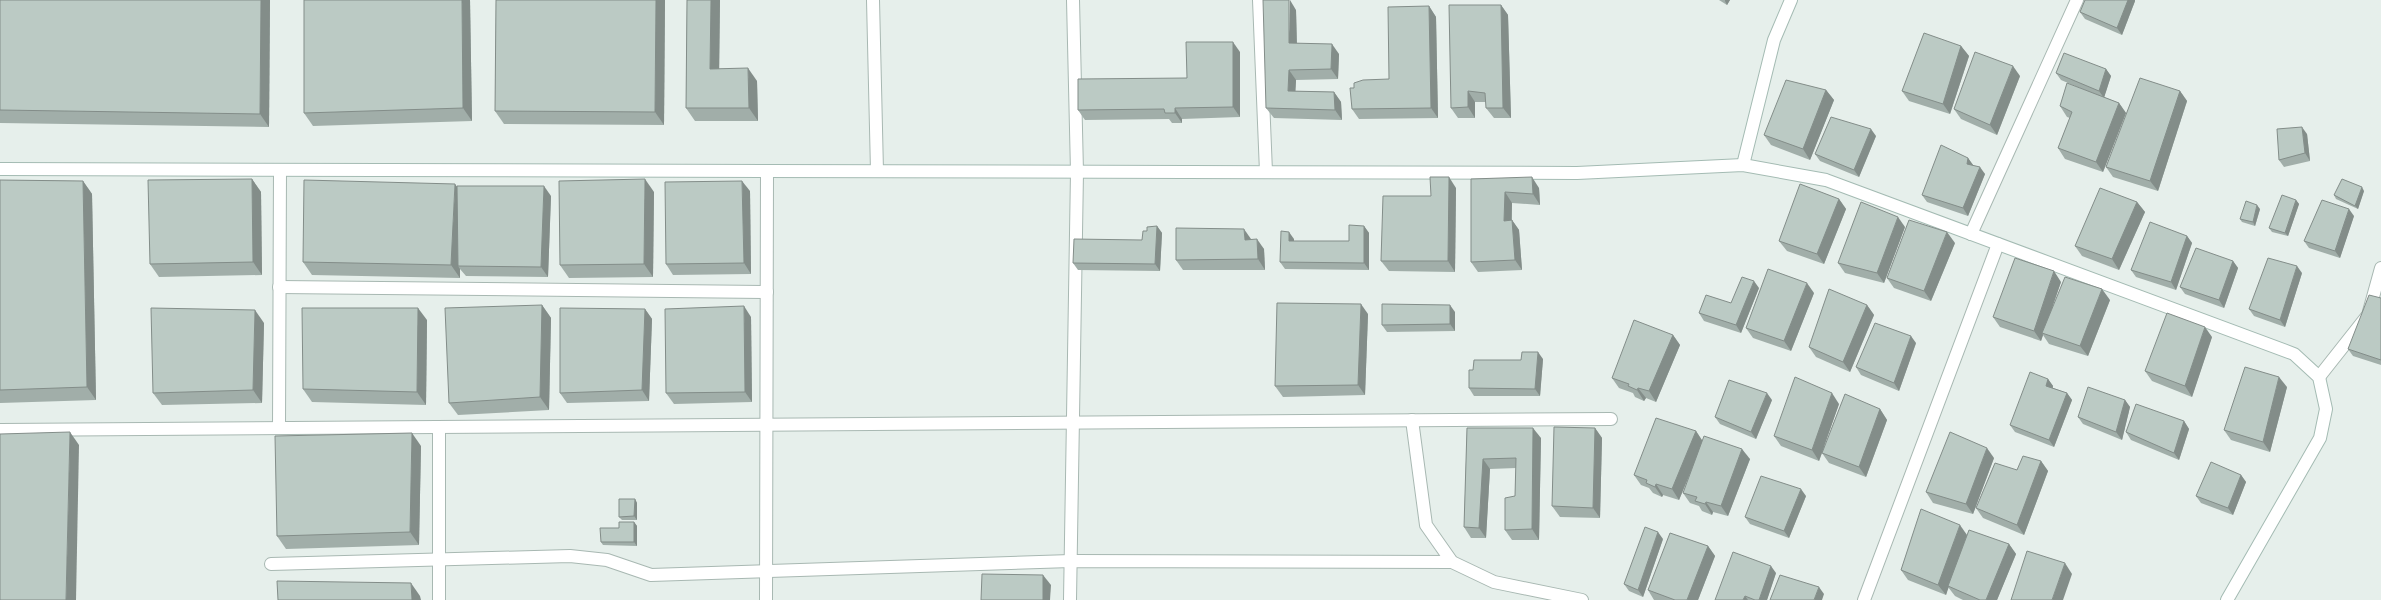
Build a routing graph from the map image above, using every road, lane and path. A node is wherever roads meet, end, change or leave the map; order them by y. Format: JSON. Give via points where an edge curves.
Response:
{"nodes":[{"id":1,"x":873,"y":0,"type":"edge"},
{"id":2,"x":1073,"y":0,"type":"edge"},
{"id":3,"x":1259,"y":0,"type":"edge"},
{"id":4,"x":1791,"y":0,"type":"edge"},
{"id":5,"x":2076,"y":0,"type":"edge"},
{"id":6,"x":1743,"y":165,"type":"junction"},
{"id":7,"x":0,"y":169,"type":"edge"},
{"id":8,"x":280,"y":170,"type":"junction"},
{"id":9,"x":767,"y":171,"type":"junction"},
{"id":10,"x":876,"y":171,"type":"junction"},
{"id":11,"x":1077,"y":172,"type":"junction"},
{"id":12,"x":1266,"y":172,"type":"junction"},
{"id":13,"x":1971,"y":234,"type":"junction"},
{"id":14,"x":1998,"y":244,"type":"junction"},
{"id":15,"x":2381,"y":268,"type":"edge"},
{"id":16,"x":279,"y":287,"type":"junction"},
{"id":17,"x":767,"y":292,"type":"junction"},
{"id":18,"x":2320,"y":377,"type":"junction"},
{"id":19,"x":1612,"y":419,"type":"dead end"},
{"id":20,"x":1412,"y":420,"type":"junction"},
{"id":21,"x":1074,"y":422,"type":"junction"},
{"id":22,"x":766,"y":424,"type":"junction"},
{"id":23,"x":438,"y":426,"type":"junction"},
{"id":24,"x":279,"y":428,"type":"junction"},
{"id":25,"x":0,"y":430,"type":"edge"},
{"id":26,"x":440,"y":558,"type":"junction"},
{"id":27,"x":1071,"y":561,"type":"junction"},
{"id":28,"x":1452,"y":562,"type":"junction"},
{"id":29,"x":271,"y":564,"type":"dead end"},
{"id":30,"x":766,"y":569,"type":"junction"},
{"id":31,"x":440,"y":600,"type":"edge"},
{"id":32,"x":766,"y":600,"type":"edge"},
{"id":33,"x":1070,"y":600,"type":"edge"},
{"id":34,"x":1582,"y":600,"type":"edge"},
{"id":35,"x":1864,"y":600,"type":"edge"},
{"id":36,"x":2227,"y":600,"type":"edge"}],
"edges":[{"from":1,"to":10,"type":"street"},
{"from":2,"to":11,"type":"street"},
{"from":3,"to":12,"type":"street"},
{"from":4,"to":6,"type":"street","via":[[1774,40]]},
{"from":5,"to":13,"type":"street"},
{"from":6,"to":12,"type":"street","via":[[1577,173]]},
{"from":6,"to":13,"type":"street","via":[[1826,180]]},
{"from":7,"to":8,"type":"street"},
{"from":8,"to":9,"type":"street"},
{"from":8,"to":16,"type":"street"},
{"from":9,"to":10,"type":"street"},
{"from":9,"to":17,"type":"street"},
{"from":10,"to":11,"type":"street"},
{"from":11,"to":12,"type":"street"},
{"from":11,"to":21,"type":"street"},
{"from":13,"to":14,"type":"street"},
{"from":14,"to":18,"type":"street","via":[[2294,354]]},
{"from":14,"to":35,"type":"street"},
{"from":15,"to":18,"type":"street","via":[[2368,315]]},
{"from":16,"to":17,"type":"street"},
{"from":16,"to":24,"type":"street"},
{"from":17,"to":22,"type":"street"},
{"from":18,"to":36,"type":"street","via":[[2326,410],[2320,438]]},
{"from":19,"to":20,"type":"street"},
{"from":20,"to":21,"type":"street"},
{"from":20,"to":28,"type":"street","via":[[1426,525]]},
{"from":21,"to":22,"type":"street"},
{"from":21,"to":27,"type":"street"},
{"from":22,"to":23,"type":"street"},
{"from":22,"to":30,"type":"street"},
{"from":23,"to":24,"type":"street"},
{"from":23,"to":26,"type":"street"},
{"from":24,"to":25,"type":"street"},
{"from":26,"to":29,"type":"street"},
{"from":26,"to":30,"type":"street","via":[[570,556],[607,560],[651,574]]},
{"from":26,"to":31,"type":"street"},
{"from":27,"to":28,"type":"street"},
{"from":27,"to":30,"type":"street"},
{"from":27,"to":33,"type":"street"},
{"from":28,"to":34,"type":"street","via":[[1494,582]]},
{"from":30,"to":32,"type":"street"}]}
